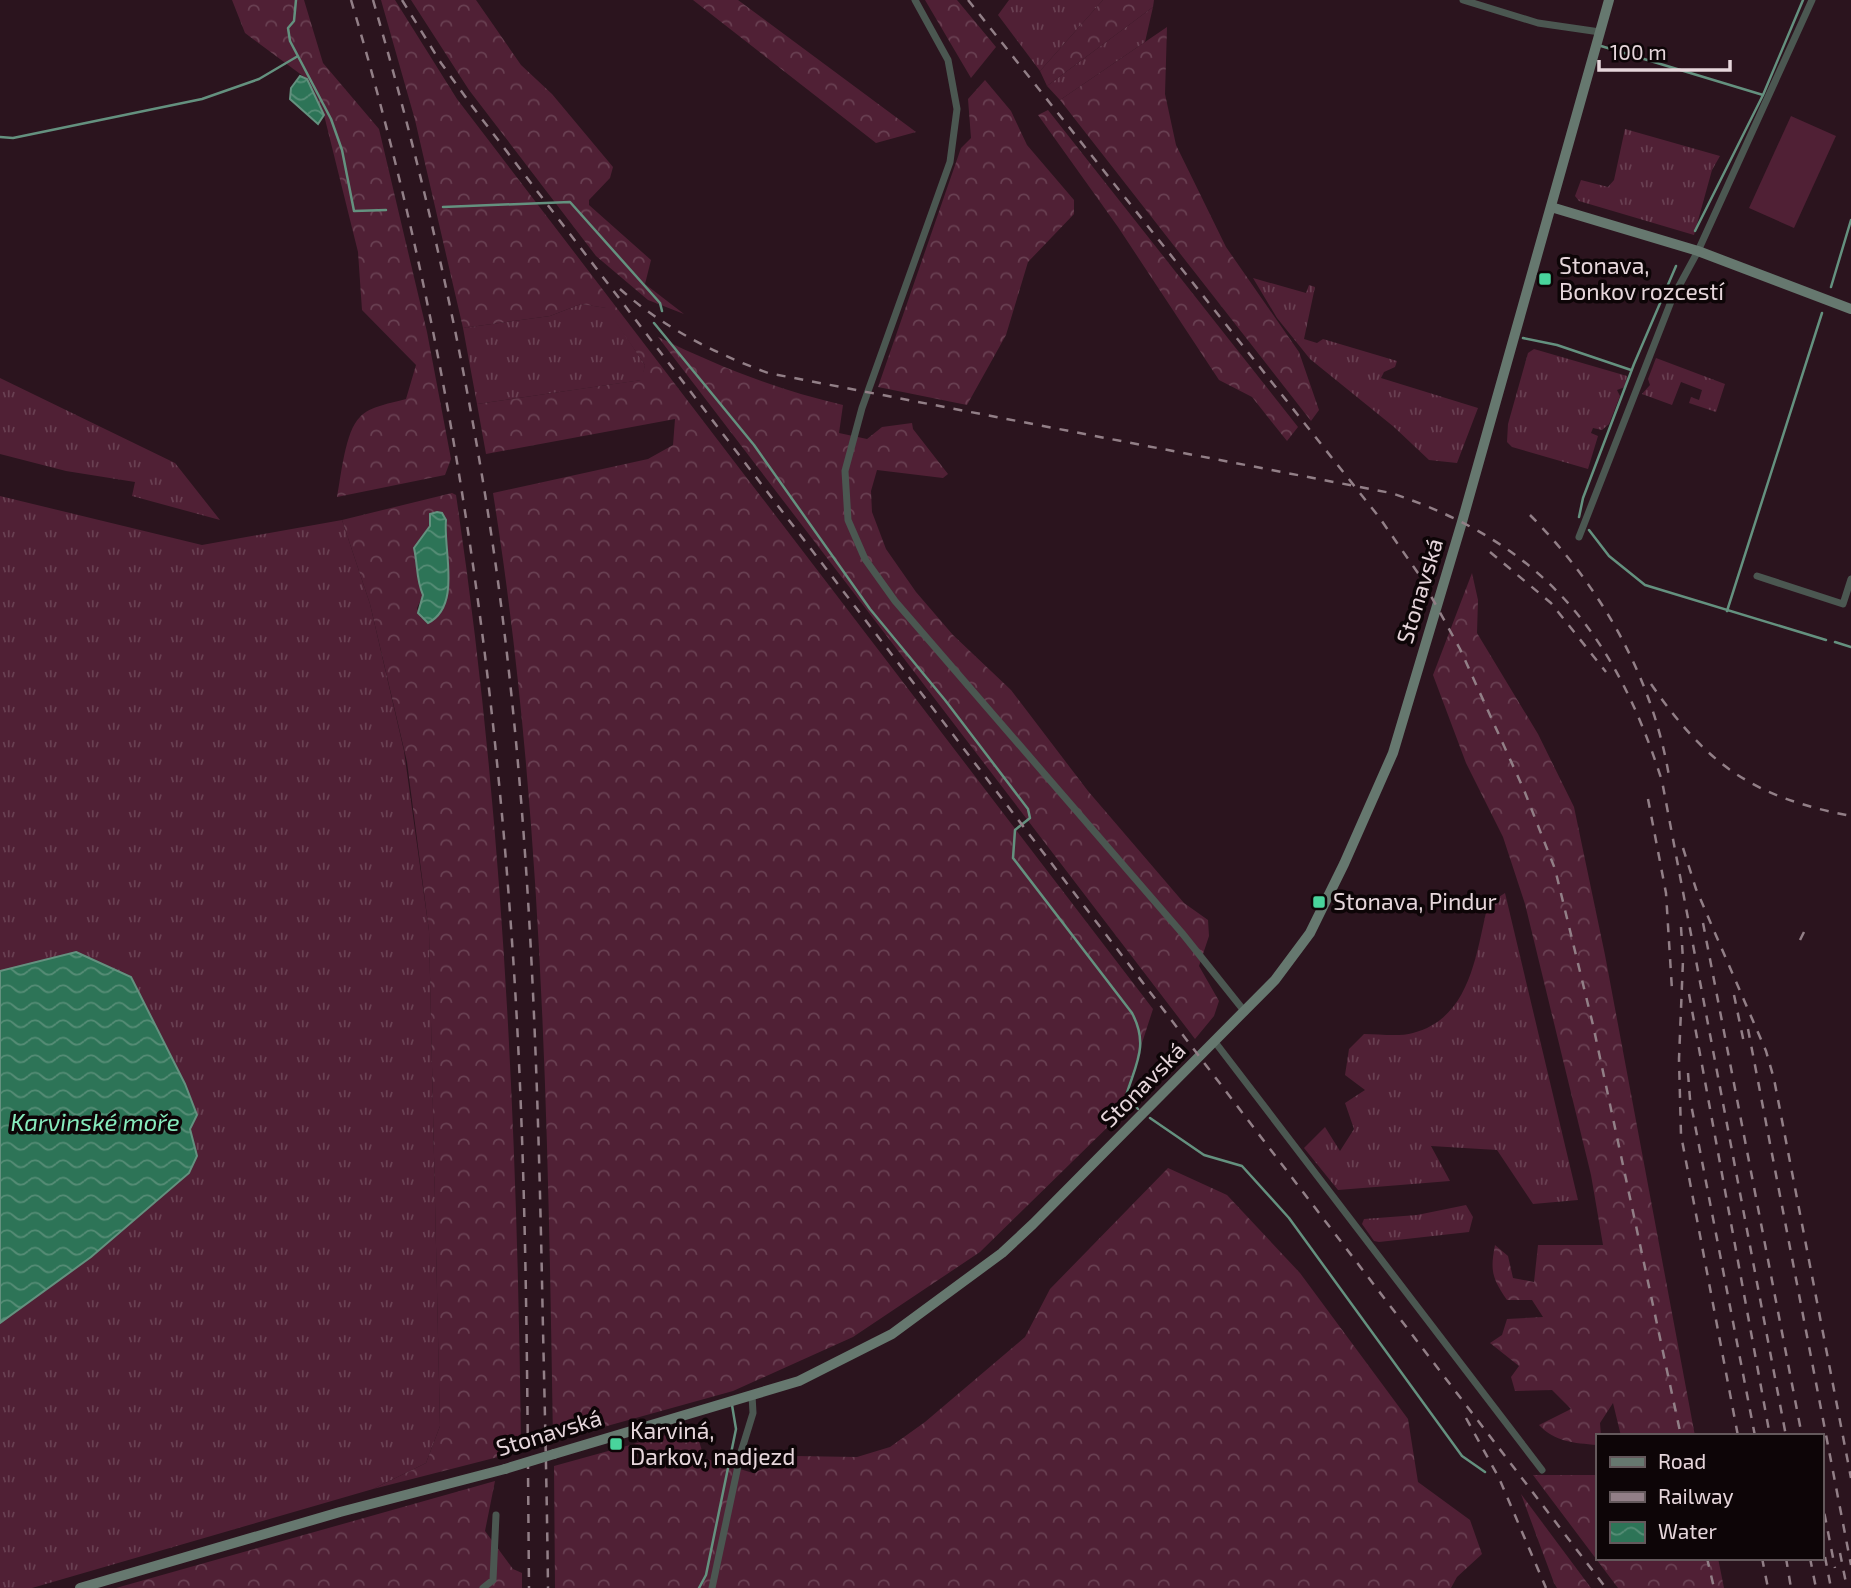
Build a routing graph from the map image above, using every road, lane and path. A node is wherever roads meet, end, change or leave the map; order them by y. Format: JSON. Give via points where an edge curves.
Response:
{"nodes":[{"id":1,"x":915,"y":0,"type":"edge"},
{"id":2,"x":1464,"y":0,"type":"edge"},
{"id":3,"x":1609,"y":0,"type":"edge"},
{"id":4,"x":1812,"y":0,"type":"edge"},
{"id":5,"x":1600,"y":32,"type":"junction"},
{"id":6,"x":1551,"y":207,"type":"junction"},
{"id":7,"x":1698,"y":251,"type":"junction"},
{"id":8,"x":1851,"y":309,"type":"edge"},
{"id":9,"x":1579,"y":537,"type":"dead end"},
{"id":10,"x":1757,"y":576,"type":"dead end"},
{"id":11,"x":1851,"y":579,"type":"edge"},
{"id":12,"x":1245,"y":1012,"type":"junction"},
{"id":13,"x":1215,"y":1042,"type":"junction"},
{"id":14,"x":752,"y":1395,"type":"junction"},
{"id":15,"x":1542,"y":1470,"type":"dead end"},
{"id":16,"x":496,"y":1515,"type":"dead end"},
{"id":17,"x":80,"y":1588,"type":"edge"},
{"id":18,"x":483,"y":1588,"type":"edge"},
{"id":19,"x":712,"y":1588,"type":"edge"}],
"edges":[{"from":1,"to":12,"type":"street","via":[[948,60],[957,109],[950,162],[848,459],[848,520],[865,559],[895,601]]},
{"from":2,"to":5,"type":"street","via":[[1538,23]]},
{"from":3,"to":5,"type":"street","name":"Stonavská"},
{"from":4,"to":7,"type":"street"},
{"from":5,"to":6,"type":"street","name":"Stonavská"},
{"from":6,"to":7,"type":"street"},
{"from":6,"to":12,"type":"street","name":"Stonavská","via":[[1393,752],[1310,933]]},
{"from":7,"to":8,"type":"street"},
{"from":7,"to":9,"type":"street","via":[[1672,299]]},
{"from":10,"to":11,"type":"street","via":[[1843,604]]},
{"from":12,"to":13,"type":"street","name":"Stonavská"},
{"from":13,"to":14,"type":"street","name":"Stonavská","via":[[1002,1254],[892,1334],[799,1381]]},
{"from":13,"to":15,"type":"street"},
{"from":14,"to":17,"type":"street","name":"Stonavská","bridge":true},
{"from":14,"to":19,"type":"street","via":[[753,1413]]},
{"from":16,"to":18,"type":"street","via":[[493,1580]]}]}
